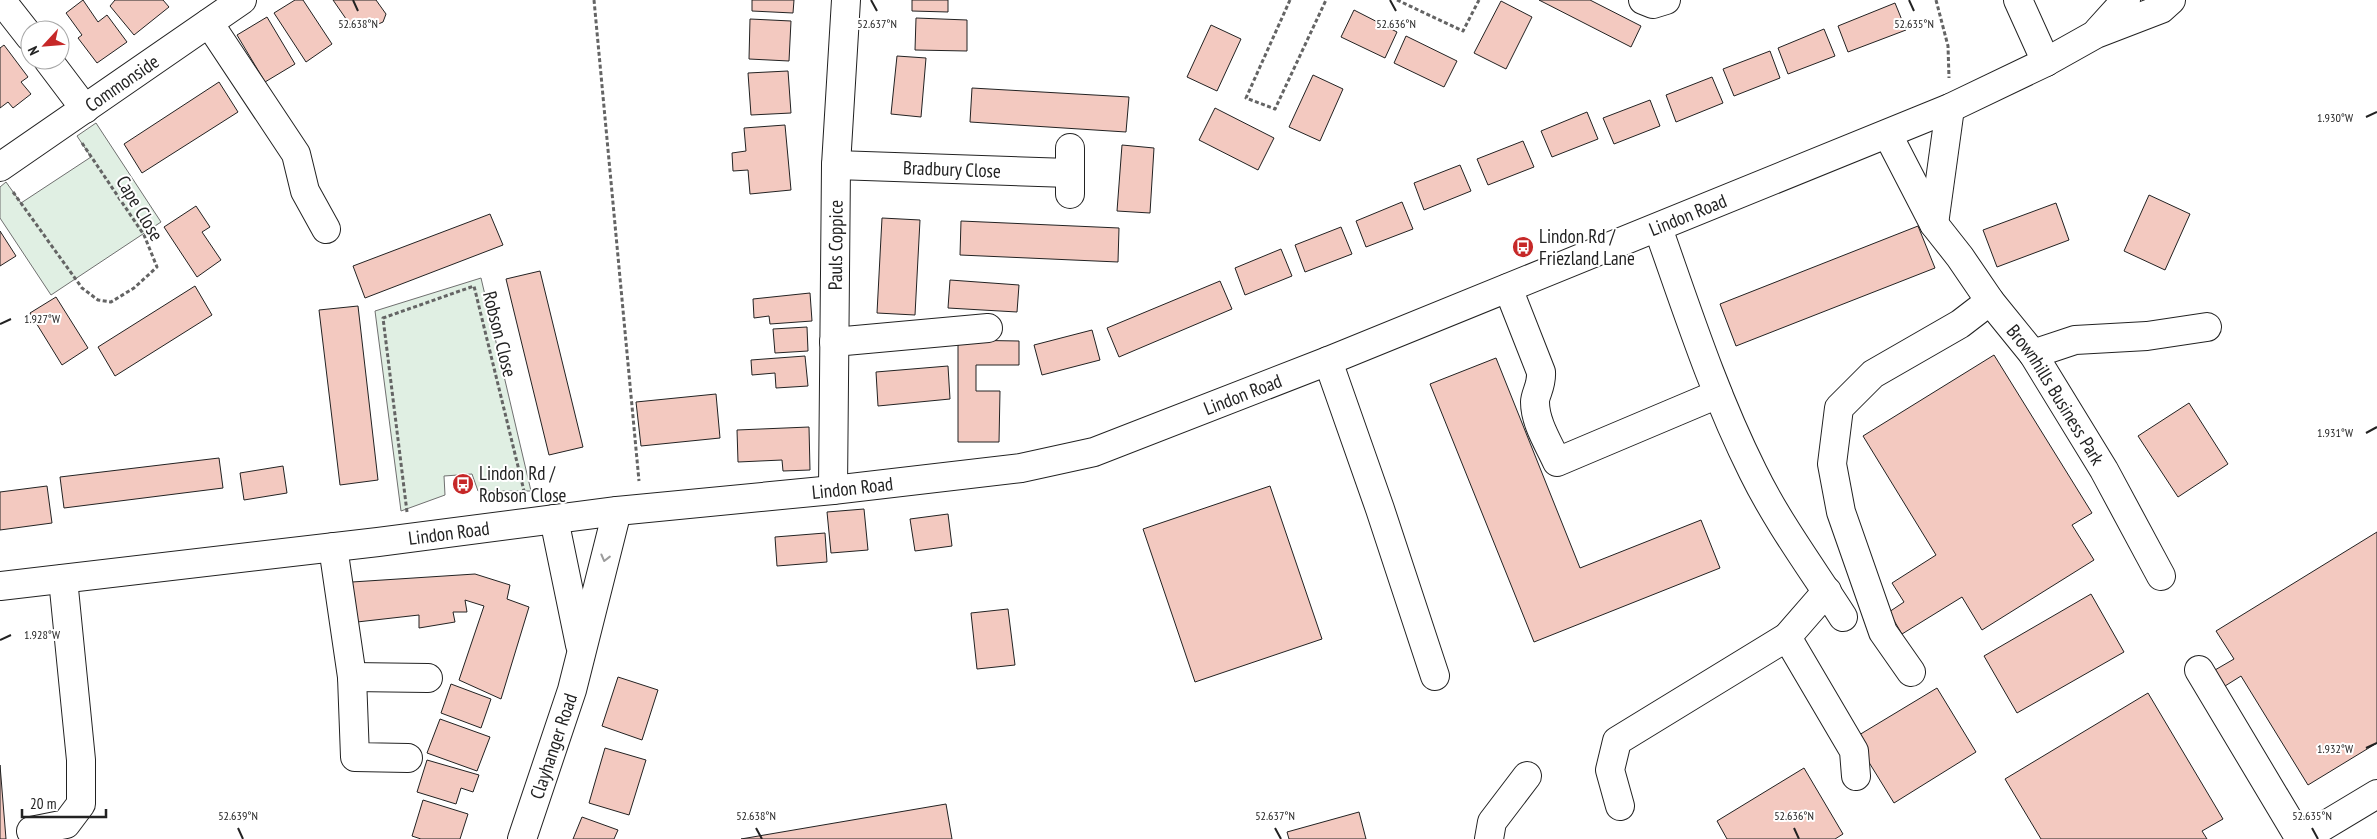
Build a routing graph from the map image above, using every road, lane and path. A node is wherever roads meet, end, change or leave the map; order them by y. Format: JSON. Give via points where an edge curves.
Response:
{"nodes":[{"id":1,"x":1,"y":0,"type":"edge"},
{"id":2,"x":242,"y":0,"type":"edge"},
{"id":3,"x":594,"y":0,"type":"edge"},
{"id":4,"x":846,"y":0,"type":"edge"},
{"id":5,"x":1290,"y":0,"type":"edge"},
{"id":6,"x":1326,"y":0,"type":"edge"},
{"id":7,"x":1397,"y":0,"type":"edge"},
{"id":8,"x":1479,"y":0,"type":"edge"},
{"id":9,"x":1643,"y":0,"type":"edge"},
{"id":10,"x":1666,"y":0,"type":"edge"},
{"id":11,"x":1936,"y":0,"type":"edge"},
{"id":12,"x":2018,"y":0,"type":"edge"},
{"id":13,"x":2126,"y":0,"type":"edge"},
{"id":14,"x":2171,"y":0,"type":"edge"},
{"id":15,"x":209,"y":23,"type":"junction"},
{"id":16,"x":20,"y":24,"type":"edge"},
{"id":17,"x":2096,"y":34,"type":"junction"},
{"id":18,"x":2046,"y":62,"type":"junction"},
{"id":19,"x":53,"y":70,"type":"edge"},
{"id":20,"x":1950,"y":108,"type":"junction"},
{"id":21,"x":76,"y":115,"type":"junction"},
{"id":22,"x":1888,"y":134,"type":"junction"},
{"id":23,"x":836,"y":165,"type":"junction"},
{"id":24,"x":1070,"y":172,"type":"dead end"},
{"id":25,"x":5,"y":177,"type":"edge"},
{"id":26,"x":1934,"y":224,"type":"junction"},
{"id":27,"x":1658,"y":228,"type":"junction"},
{"id":28,"x":326,"y":230,"type":"dead end"},
{"id":29,"x":1508,"y":288,"type":"junction"},
{"id":30,"x":1990,"y":301,"type":"junction"},
{"id":31,"x":2207,"y":327,"type":"dead end"},
{"id":32,"x":988,"y":328,"type":"dead end"},
{"id":33,"x":834,"y":342,"type":"junction"},
{"id":34,"x":2033,"y":354,"type":"junction"},
{"id":35,"x":1328,"y":361,"type":"junction"},
{"id":36,"x":1718,"y":394,"type":"junction"},
{"id":37,"x":833,"y":490,"type":"junction"},
{"id":38,"x":629,"y":510,"type":"junction"},
{"id":39,"x":543,"y":521,"type":"junction"},
{"id":40,"x":410,"y":537,"type":"junction"},
{"id":41,"x":333,"y":547,"type":"junction"},
{"id":42,"x":2161,"y":576,"type":"dead end"},
{"id":43,"x":63,"y":578,"type":"junction"},
{"id":44,"x":0,"y":586,"type":"edge"},
{"id":45,"x":1827,"y":591,"type":"junction"},
{"id":46,"x":1844,"y":617,"type":"dead end"},
{"id":47,"x":1786,"y":637,"type":"junction"},
{"id":48,"x":581,"y":654,"type":"junction"},
{"id":49,"x":2199,"y":670,"type":"dead end"},
{"id":50,"x":1911,"y":672,"type":"dead end"},
{"id":51,"x":1435,"y":676,"type":"dead end"},
{"id":52,"x":352,"y":677,"type":"junction"},
{"id":53,"x":428,"y":678,"type":"dead end"},
{"id":54,"x":408,"y":758,"type":"dead end"},
{"id":55,"x":1527,"y":776,"type":"dead end"},
{"id":56,"x":1856,"y":776,"type":"dead end"},
{"id":57,"x":2377,"y":794,"type":"edge"},
{"id":58,"x":1620,"y":806,"type":"dead end"},
{"id":59,"x":32,"y":831,"type":"dead end"},
{"id":60,"x":522,"y":839,"type":"edge"},
{"id":61,"x":1489,"y":839,"type":"edge"},
{"id":62,"x":2301,"y":839,"type":"edge"}],
"edges":[{"from":1,"to":16,"type":"main road"},
{"from":2,"to":15,"type":"main road","name":"Commonside"},
{"from":3,"to":38,"type":"path"},
{"from":4,"to":23,"type":"main road","name":"Pauls Coppice"},
{"from":5,"to":6,"type":"path","via":[[1246,98],[1275,109]]},
{"from":7,"to":8,"type":"path","via":[[1463,31]]},
{"from":9,"to":10,"type":"main road","via":[[1653,4]]},
{"from":11,"to":20,"type":"path","via":[[1948,46]]},
{"from":12,"to":18,"type":"main road"},
{"from":13,"to":17,"type":"main road","name":"Lindon Road"},
{"from":14,"to":17,"type":"main road","name":"Lindon Road","via":[[2161,9]]},
{"from":15,"to":21,"type":"main road","name":"Commonside"},
{"from":15,"to":28,"type":"main road","via":[[296,154],[304,191]]},
{"from":17,"to":18,"type":"main road","name":"Lindon Road"},
{"from":18,"to":20,"type":"main road","name":"Lindon Road"},
{"from":19,"to":21,"type":"main road"},
{"from":20,"to":22,"type":"main road","name":"Lindon Road"},
{"from":20,"to":26,"type":"main road"},
{"from":21,"to":25,"type":"main road","name":"Commonside"},
{"from":21,"to":25,"type":"path","name":"Cape Close","via":[[144,235],[157,267],[134,288],[111,302],[98,300],[82,288]]},
{"from":22,"to":26,"type":"main road","name":"Brownhills Business Park"},
{"from":22,"to":27,"type":"main road","name":"Lindon Road"},
{"from":23,"to":24,"type":"main road","name":"Bradbury Close"},
{"from":23,"to":33,"type":"main road","name":"Pauls Coppice"},
{"from":26,"to":30,"type":"main road","name":"Brownhills Business Park"},
{"from":27,"to":29,"type":"main road","name":"Lindon Road"},
{"from":27,"to":36,"type":"main road"},
{"from":29,"to":35,"type":"main road","name":"Lindon Road"},
{"from":29,"to":36,"type":"main road","via":[[1541,372],[1542,383],[1534,401],[1541,428],[1557,462]]},
{"from":30,"to":34,"type":"main road","name":"Brownhills Business Park"},
{"from":30,"to":50,"type":"main road","via":[[1960,324],[1873,374],[1839,408],[1832,464],[1841,512],[1882,632]]},
{"from":31,"to":34,"type":"main road","via":[[2147,336],[2075,340]]},
{"from":32,"to":33,"type":"main road"},
{"from":33,"to":37,"type":"main road","name":"Pauls Coppice"},
{"from":34,"to":42,"type":"main road","name":"Brownhills Business Park","via":[[2104,470]]},
{"from":35,"to":37,"type":"main road","name":"Lindon Road","via":[[1094,452],[1021,468]]},
{"from":35,"to":51,"type":"main road","via":[[1375,491]]},
{"from":36,"to":45,"type":"main road","via":[[1754,474]]},
{"from":37,"to":38,"type":"main road","name":"Lindon Road"},
{"from":38,"to":39,"type":"main road","name":"Lindon Road"},
{"from":38,"to":48,"type":"main road","name":"Clayhanger Road","one_way":true},
{"from":39,"to":40,"type":"main road","name":"Lindon Road"},
{"from":39,"to":40,"type":"path","name":"Robson Close","via":[[474,286],[383,318]]},
{"from":39,"to":48,"type":"main road","name":"Clayhanger Road"},
{"from":40,"to":41,"type":"main road","name":"Lindon Road"},
{"from":41,"to":43,"type":"main road","name":"Lindon Road"},
{"from":41,"to":52,"type":"main road"},
{"from":43,"to":44,"type":"main road","name":"Lindon Road"},
{"from":43,"to":59,"type":"main road","via":[[81,760],[81,804],[66,824]]},
{"from":45,"to":46,"type":"main road"},
{"from":45,"to":47,"type":"main road"},
{"from":47,"to":56,"type":"main road","via":[[1854,751]]},
{"from":47,"to":58,"type":"main road","via":[[1617,741],[1610,770]]},
{"from":48,"to":60,"type":"main road","name":"Clayhanger Road"},
{"from":49,"to":62,"type":"main road"},
{"from":52,"to":53,"type":"main road"},
{"from":52,"to":54,"type":"main road","via":[[355,757]]},
{"from":55,"to":61,"type":"main road","via":[[1492,822]]},
{"from":57,"to":62,"type":"main road"}]}
